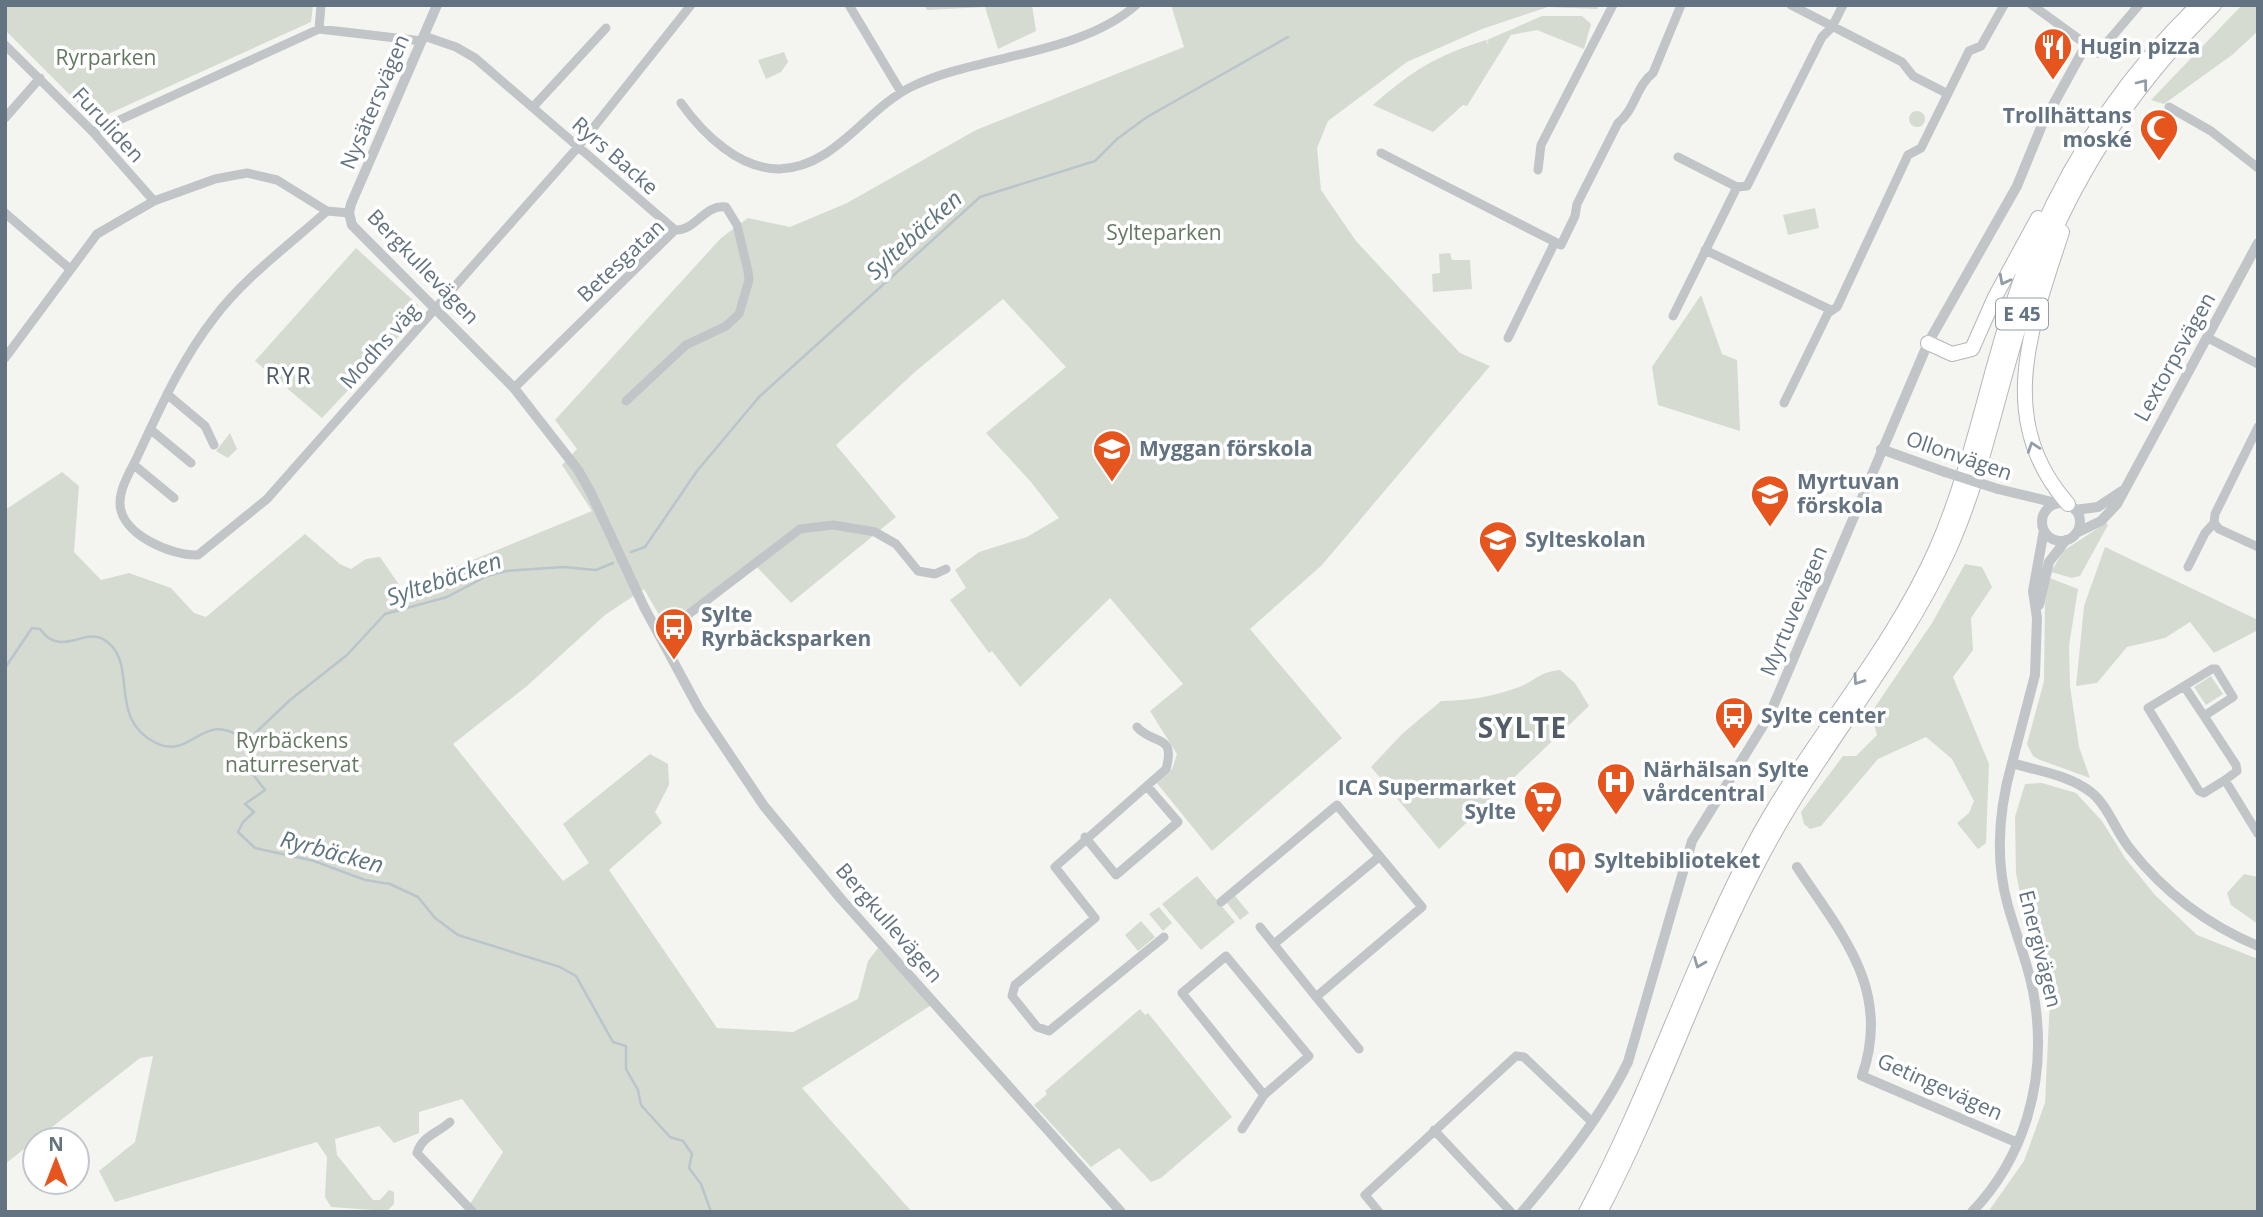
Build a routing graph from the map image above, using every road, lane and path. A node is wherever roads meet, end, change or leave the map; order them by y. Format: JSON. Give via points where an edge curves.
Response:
{"nodes":[{"id":1,"x":321,"y":5,"type":"edge"},
{"id":2,"x":437,"y":5,"type":"edge"},
{"id":3,"x":691,"y":5,"type":"edge"},
{"id":4,"x":849,"y":5,"type":"edge"},
{"id":5,"x":1136,"y":5,"type":"edge"},
{"id":6,"x":1613,"y":5,"type":"edge"},
{"id":7,"x":1681,"y":5,"type":"edge"},
{"id":8,"x":1791,"y":5,"type":"edge"},
{"id":9,"x":1843,"y":5,"type":"edge"},
{"id":10,"x":2004,"y":5,"type":"edge"},
{"id":11,"x":2032,"y":5,"type":"edge"},
{"id":12,"x":2139,"y":5,"type":"edge"},
{"id":13,"x":2198,"y":5,"type":"edge"},
{"id":14,"x":2214,"y":5,"type":"edge"},
{"id":15,"x":1832,"y":27,"type":"junction"},
{"id":16,"x":606,"y":28,"type":"dead end"},
{"id":17,"x":319,"y":29,"type":"junction"},
{"id":18,"x":423,"y":38,"type":"junction"},
{"id":19,"x":5,"y":45,"type":"edge"},
{"id":20,"x":2087,"y":45,"type":"junction"},
{"id":21,"x":40,"y":78,"type":"junction"},
{"id":22,"x":901,"y":92,"type":"junction"},
{"id":23,"x":1948,"y":94,"type":"junction"},
{"id":24,"x":681,"y":103,"type":"dead end"},
{"id":25,"x":533,"y":107,"type":"junction"},
{"id":26,"x":2169,"y":107,"type":"dead end"},
{"id":27,"x":5,"y":118,"type":"edge"},
{"id":28,"x":93,"y":132,"type":"junction"},
{"id":29,"x":578,"y":147,"type":"junction"},
{"id":30,"x":1381,"y":153,"type":"dead end"},
{"id":31,"x":1678,"y":157,"type":"dead end"},
{"id":32,"x":2258,"y":167,"type":"edge"},
{"id":33,"x":1538,"y":170,"type":"dead end"},
{"id":34,"x":2071,"y":180,"type":"junction"},
{"id":35,"x":1737,"y":187,"type":"junction"},
{"id":36,"x":154,"y":201,"type":"junction"},
{"id":37,"x":327,"y":211,"type":"junction"},
{"id":38,"x":5,"y":213,"type":"edge"},
{"id":39,"x":349,"y":213,"type":"junction"},
{"id":40,"x":675,"y":230,"type":"junction"},
{"id":41,"x":1555,"y":242,"type":"junction"},
{"id":42,"x":2258,"y":243,"type":"edge"},
{"id":43,"x":1706,"y":250,"type":"junction"},
{"id":44,"x":70,"y":268,"type":"junction"},
{"id":45,"x":436,"y":310,"type":"junction"},
{"id":46,"x":1831,"y":310,"type":"junction"},
{"id":47,"x":1673,"y":316,"type":"dead end"},
{"id":48,"x":1508,"y":338,"type":"dead end"},
{"id":49,"x":2208,"y":338,"type":"junction"},
{"id":50,"x":1928,"y":343,"type":"junction"},
{"id":51,"x":5,"y":358,"type":"edge"},
{"id":52,"x":2258,"y":364,"type":"edge"},
{"id":53,"x":514,"y":388,"type":"junction"},
{"id":54,"x":167,"y":394,"type":"junction"},
{"id":55,"x":626,"y":401,"type":"dead end"},
{"id":56,"x":1784,"y":402,"type":"dead end"},
{"id":57,"x":2258,"y":427,"type":"edge"},
{"id":58,"x":150,"y":429,"type":"junction"},
{"id":59,"x":214,"y":445,"type":"dead end"},
{"id":60,"x":1881,"y":449,"type":"junction"},
{"id":61,"x":191,"y":463,"type":"dead end"},
{"id":62,"x":134,"y":465,"type":"junction"},
{"id":63,"x":2124,"y":489,"type":"junction"},
{"id":64,"x":174,"y":498,"type":"dead end"},
{"id":65,"x":2025,"y":498,"type":"junction"},
{"id":66,"x":2067,"y":506,"type":"junction"},
{"id":67,"x":2214,"y":523,"type":"junction"},
{"id":68,"x":2043,"y":525,"type":"junction"},
{"id":69,"x":2076,"y":533,"type":"junction"},
{"id":70,"x":2066,"y":540,"type":"junction"},
{"id":71,"x":2258,"y":547,"type":"edge"},
{"id":72,"x":2188,"y":567,"type":"dead end"},
{"id":73,"x":946,"y":569,"type":"dead end"},
{"id":74,"x":2037,"y":618,"type":"junction"},
{"id":75,"x":660,"y":636,"type":"junction"},
{"id":76,"x":2184,"y":686,"type":"junction"},
{"id":77,"x":2142,"y":698,"type":"dead end"},
{"id":78,"x":2148,"y":708,"type":"junction"},
{"id":79,"x":2204,"y":716,"type":"junction"},
{"id":80,"x":1137,"y":727,"type":"dead end"},
{"id":81,"x":2012,"y":764,"type":"junction"},
{"id":82,"x":2225,"y":780,"type":"junction"},
{"id":83,"x":1147,"y":786,"type":"junction"},
{"id":84,"x":2258,"y":834,"type":"edge"},
{"id":85,"x":1085,"y":837,"type":"junction"},
{"id":86,"x":1380,"y":856,"type":"junction"},
{"id":87,"x":1797,"y":867,"type":"dead end"},
{"id":88,"x":1221,"y":902,"type":"dead end"},
{"id":89,"x":1260,"y":927,"type":"dead end"},
{"id":90,"x":1164,"y":937,"type":"dead end"},
{"id":91,"x":1274,"y":944,"type":"junction"},
{"id":92,"x":2258,"y":946,"type":"edge"},
{"id":93,"x":1315,"y":997,"type":"junction"},
{"id":94,"x":1359,"y":1049,"type":"dead end"},
{"id":95,"x":1264,"y":1095,"type":"junction"},
{"id":96,"x":450,"y":1122,"type":"dead end"},
{"id":97,"x":1592,"y":1122,"type":"junction"},
{"id":98,"x":1242,"y":1129,"type":"dead end"},
{"id":99,"x":1434,"y":1130,"type":"junction"},
{"id":100,"x":2018,"y":1143,"type":"junction"},
{"id":101,"x":474,"y":1212,"type":"edge"},
{"id":102,"x":1121,"y":1212,"type":"edge"},
{"id":103,"x":1379,"y":1212,"type":"edge"},
{"id":104,"x":1511,"y":1212,"type":"edge"},
{"id":105,"x":1522,"y":1212,"type":"edge"},
{"id":106,"x":1586,"y":1212,"type":"edge"},
{"id":107,"x":1600,"y":1212,"type":"edge"},
{"id":108,"x":1972,"y":1212,"type":"edge"}],
"edges":[{"from":1,"to":17,"type":"street"},
{"from":2,"to":18,"type":"street","name":"Nysätersvägen"},
{"from":3,"to":29,"type":"street","name":"Modhs väg"},
{"from":4,"to":22,"type":"street"},
{"from":5,"to":22,"type":"street","via":[[1123,17],[1056,45],[928,80]]},
{"from":6,"to":33,"type":"street","via":[[1541,145]]},
{"from":7,"to":41,"type":"street","via":[[1653,73],[1645,79],[1627,117],[1618,123],[1561,245]]},
{"from":8,"to":15,"type":"street"},
{"from":9,"to":15,"type":"street"},
{"from":10,"to":23,"type":"street","via":[[1981,46],[1969,51]]},
{"from":11,"to":20,"type":"street"},
{"from":12,"to":20,"type":"street","via":[[2098,53]]},
{"from":13,"to":34,"type":"highway","number":"E 45","via":[[2123,90]]},
{"from":34,"to":14,"type":"highway","number":"E 45","one_way":true,"via":[[2162,60]]},
{"from":15,"to":23,"type":"street","via":[[1902,62],[1913,76]]},
{"from":15,"to":35,"type":"street","via":[[1822,37],[1746,186]]},
{"from":16,"to":25,"type":"street"},
{"from":17,"to":18,"type":"street","name":"Ryrs Backe"},
{"from":17,"to":28,"type":"street"},
{"from":18,"to":25,"type":"street","name":"Ryrs Backe","via":[[475,58]]},
{"from":18,"to":39,"type":"street","name":"Nysätersvägen"},
{"from":19,"to":21,"type":"street","name":"Furuliden"},
{"from":20,"to":50,"type":"street","name":"Myrtuvevägen","via":[[2042,125],[2017,186]]},
{"from":21,"to":27,"type":"street"},
{"from":21,"to":28,"type":"street","name":"Furuliden"},
{"from":22,"to":24,"type":"street","via":[[820,156],[780,169],[740,159],[693,120]]},
{"from":23,"to":46,"type":"street","via":[[1921,148],[1908,155],[1843,297]]},
{"from":25,"to":29,"type":"street","name":"Ryrs Backe"},
{"from":26,"to":32,"type":"street","via":[[2211,131]]},
{"from":28,"to":36,"type":"street","name":"Furuliden"},
{"from":29,"to":40,"type":"street","name":"Ryrs Backe"},
{"from":29,"to":45,"type":"street","name":"Modhs väg"},
{"from":30,"to":41,"type":"street"},
{"from":31,"to":35,"type":"street"},
{"from":34,"to":50,"type":"highway","one_way":true,"via":[[2028,234],[1972,349],[1958,355]]},
{"from":66,"to":34,"type":"highway","one_way":true,"via":[[2034,451],[2025,390],[2038,312]]},
{"from":34,"to":106,"type":"highway","number":"E 45","one_way":true,"via":[[2021,278],[1972,450],[1936,549],[1898,620],[1755,843],[1703,952],[1619,1151]]},
{"from":34,"to":107,"type":"highway","number":"E 45","via":[[2033,282],[1984,453],[1948,552],[1909,625],[1816,763],[1766,849],[1714,956],[1630,1156]]},
{"from":35,"to":43,"type":"street"},
{"from":36,"to":37,"type":"street","name":"Bergkullevägen","via":[[247,173],[277,180]]},
{"from":36,"to":44,"type":"street","name":"Bergkullevägen","via":[[97,234]]},
{"from":37,"to":39,"type":"street","name":"Bergkullevägen"},
{"from":37,"to":54,"type":"street","via":[[214,316]]},
{"from":38,"to":44,"type":"street"},
{"from":39,"to":45,"type":"street","name":"Bergkullevägen","via":[[359,234]]},
{"from":40,"to":53,"type":"street","name":"Betesgatan"},
{"from":40,"to":55,"type":"street","name":"Betesgatan","via":[[687,229],[716,207],[729,210],[748,271],[745,296],[732,322],[686,345]]},
{"from":41,"to":48,"type":"street"},
{"from":42,"to":49,"type":"street","name":"Lextorpsvägen"},
{"from":43,"to":46,"type":"street"},
{"from":43,"to":47,"type":"street"},
{"from":44,"to":51,"type":"street","name":"Bergkullevägen"},
{"from":45,"to":53,"type":"street","name":"Bergkullevägen"},
{"from":45,"to":62,"type":"street","name":"Modhs väg","via":[[267,499],[198,555],[181,553],[130,528],[120,505],[121,491]]},
{"from":46,"to":56,"type":"street"},
{"from":49,"to":52,"type":"street"},
{"from":49,"to":63,"type":"street","name":"Lextorpsvägen"},
{"from":50,"to":60,"type":"street","name":"Myrtuvevägen"},
{"from":53,"to":75,"type":"street","name":"Bergkullevägen","via":[[591,492]]},
{"from":54,"to":58,"type":"street"},
{"from":54,"to":59,"type":"street","via":[[205,426]]},
{"from":57,"to":67,"type":"street"},
{"from":58,"to":61,"type":"street"},
{"from":58,"to":62,"type":"street"},
{"from":60,"to":65,"type":"street","name":"Ollonvägen","bridge":true},
{"from":60,"to":97,"type":"street","name":"Myrtuvevägen","via":[[1775,704],[1692,841],[1628,1062]]},
{"from":62,"to":64,"type":"street"},
{"from":63,"to":66,"type":"street","name":"Lextorpsvägen","via":[[2098,508]]},
{"from":63,"to":69,"type":"street","name":"Lextorpsvägen","via":[[2110,513]]},
{"from":65,"to":66,"type":"street","name":"Ollonvägen"},
{"from":65,"to":68,"type":"street","name":"Ollonvägen"},
{"from":66,"to":68,"type":"street","via":[[2047,509]]},
{"from":66,"to":69,"type":"street","via":[[2080,521]]},
{"from":67,"to":71,"type":"street"},
{"from":67,"to":72,"type":"street"},
{"from":68,"to":70,"type":"street","via":[[2053,539]]},
{"from":68,"to":74,"type":"street","via":[[2033,591]]},
{"from":69,"to":70,"type":"street"},
{"from":70,"to":74,"type":"street","via":[[2049,562]]},
{"from":73,"to":75,"type":"street","via":[[934,574],[918,571],[896,544],[875,532],[833,525],[800,529]]},
{"from":74,"to":81,"type":"street","via":[[2035,675]]},
{"from":75,"to":102,"type":"street","name":"Bergkullevägen","via":[[699,709],[764,806],[841,899]]},
{"from":76,"to":78,"type":"street"},
{"from":76,"to":79,"type":"street"},
{"from":76,"to":79,"type":"street","via":[[2216,669],[2237,695]]},
{"from":77,"to":78,"type":"street"},
{"from":78,"to":82,"type":"street","via":[[2199,791],[2204,793]]},
{"from":79,"to":82,"type":"street","via":[[2237,771]]},
{"from":80,"to":83,"type":"street","via":[[1165,742],[1168,750],[1166,769]]},
{"from":81,"to":92,"type":"street","via":[[2077,782],[2095,795],[2130,850],[2162,885],[2228,934]]},
{"from":81,"to":100,"type":"street","name":"Energivägen","via":[[2002,813],[2003,874],[2028,972],[2038,1037],[2034,1092]]},
{"from":82,"to":84,"type":"street"},
{"from":83,"to":85,"type":"street"},
{"from":83,"to":85,"type":"street","via":[[1178,822],[1116,875]]},
{"from":85,"to":90,"type":"street","via":[[1055,867],[1095,918],[1014,985],[1016,1002],[1037,1027],[1055,1029]]},
{"from":86,"to":88,"type":"street","via":[[1337,805]]},
{"from":86,"to":91,"type":"street"},
{"from":86,"to":93,"type":"street","via":[[1422,907]]},
{"from":87,"to":100,"type":"street","name":"Getingevägen","via":[[1869,990],[1873,1028],[1862,1076]]},
{"from":89,"to":91,"type":"street"},
{"from":91,"to":93,"type":"street"},
{"from":93,"to":94,"type":"street"},
{"from":95,"to":95,"type":"street","via":[[1182,993],[1226,956],[1309,1056]]},
{"from":95,"to":98,"type":"street"},
{"from":96,"to":101,"type":"street","via":[[426,1137],[417,1153]]},
{"from":97,"to":99,"type":"street","via":[[1520,1055]]},
{"from":97,"to":105,"type":"street","name":"Myrtuvevägen"},
{"from":99,"to":103,"type":"street","via":[[1365,1195]]},
{"from":99,"to":104,"type":"street"},
{"from":100,"to":108,"type":"street","name":"Energivägen","via":[[2003,1173]]}]}
